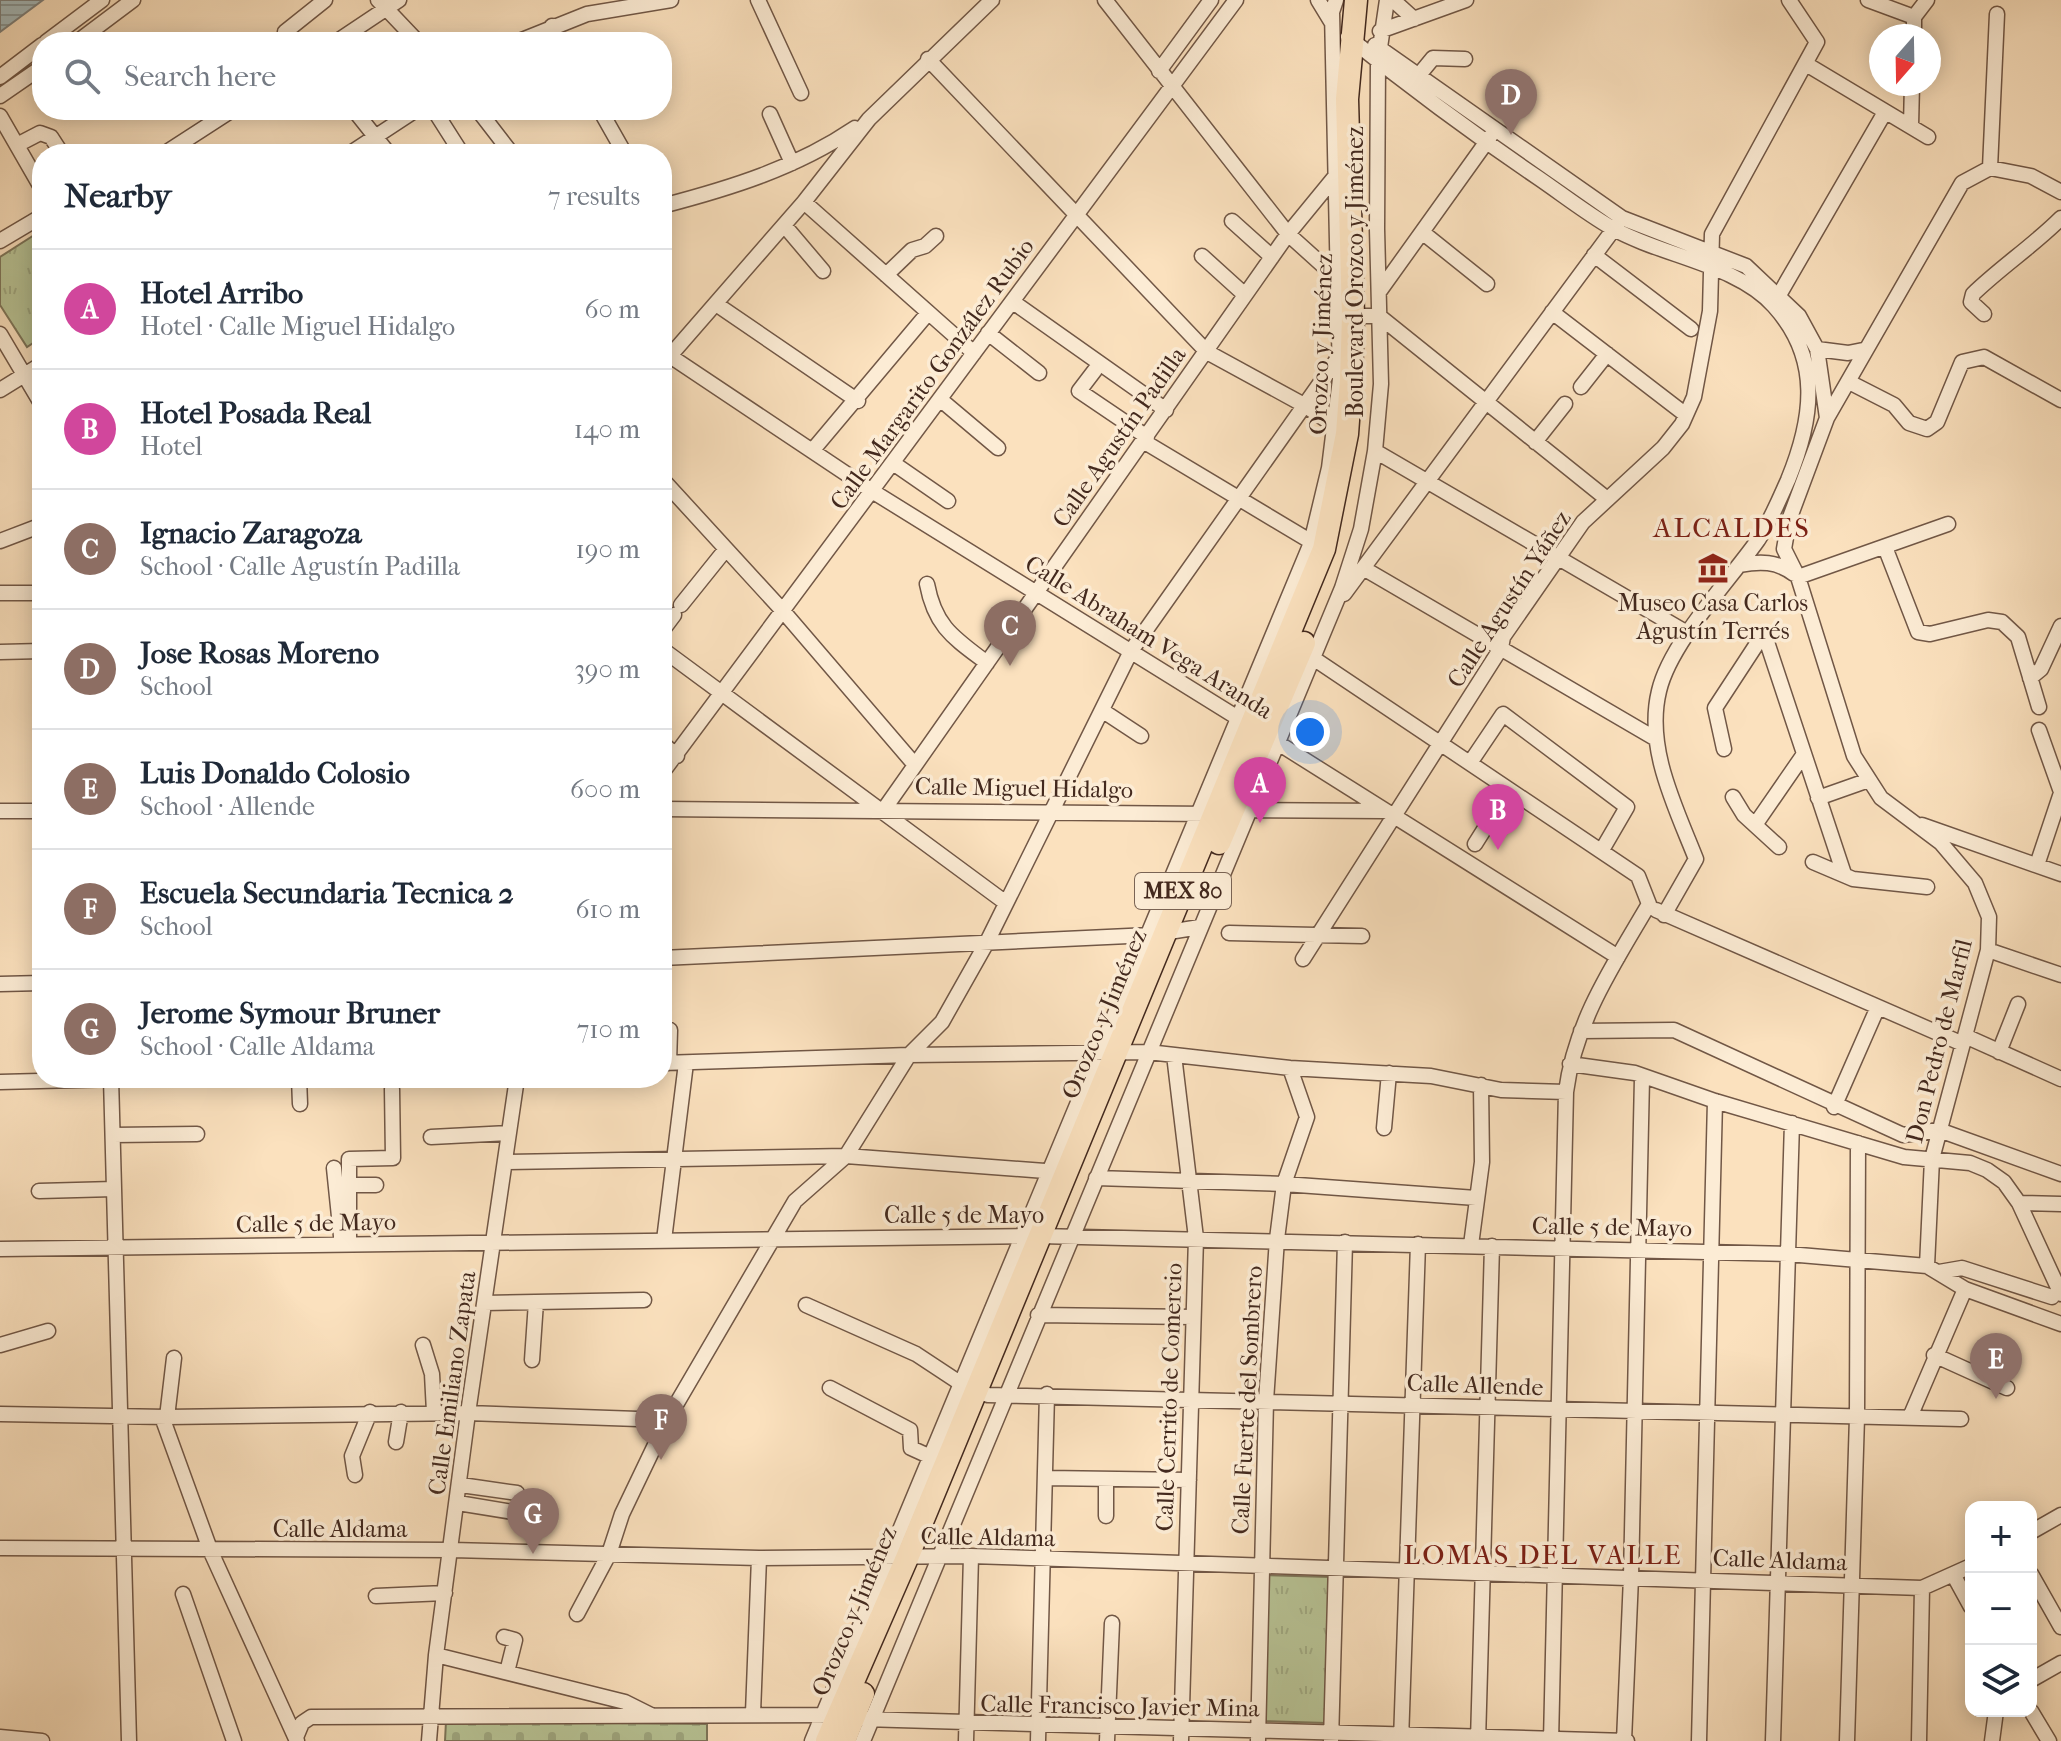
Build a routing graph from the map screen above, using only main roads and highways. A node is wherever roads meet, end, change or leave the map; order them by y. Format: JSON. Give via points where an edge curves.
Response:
{"nodes":[{"id":1,"x":1356,"y":0,"type":"edge"},
{"id":2,"x":1370,"y":0,"type":"edge"},
{"id":3,"x":1351,"y":28,"type":"edge"},
{"id":4,"x":1366,"y":316,"type":"junction"},
{"id":5,"x":1258,"y":730,"type":"junction"},
{"id":6,"x":1124,"y":1052,"type":"junction"},
{"id":7,"x":1047,"y":1236,"type":"junction"},
{"id":8,"x":846,"y":1717,"type":"junction"},
{"id":9,"x":827,"y":1741,"type":"edge"},
{"id":10,"x":844,"y":1741,"type":"edge"}],
"edges":[{"from":1,"to":3,"type":"highway","name":"Orozco y Jiménez","number":"MEX 80"},
{"from":2,"to":3,"type":"highway","name":"Orozco y Jiménez","number":"MEX 80"},
{"from":3,"to":4,"type":"highway","name":"Orozco y Jiménez","number":"MEX 80","via":[[1347,99]]},
{"from":4,"to":5,"type":"highway","name":"Orozco y Jiménez","number":"MEX 80","via":[[1318,546]]},
{"from":4,"to":5,"type":"highway","name":"Orozco y Jiménez","number":"MEX 80","via":[[1359,439],[1335,557]]},
{"from":5,"to":6,"type":"highway","name":"Orozco y Jiménez","number":"MEX 80"},
{"from":6,"to":7,"type":"highway","name":"Orozco y Jiménez","number":"MEX 80"},
{"from":6,"to":7,"type":"highway","name":"Orozco y Jiménez","number":"MEX 80","via":[[1058,1172]]},
{"from":7,"to":8,"type":"highway","name":"Orozco y Jiménez","number":"MEX 80"},
{"from":8,"to":9,"type":"highway","name":"Orozco y Jiménez","number":"MEX 80"},
{"from":8,"to":10,"type":"highway","name":"Orozco y Jiménez","number":"MEX 80"}]}
